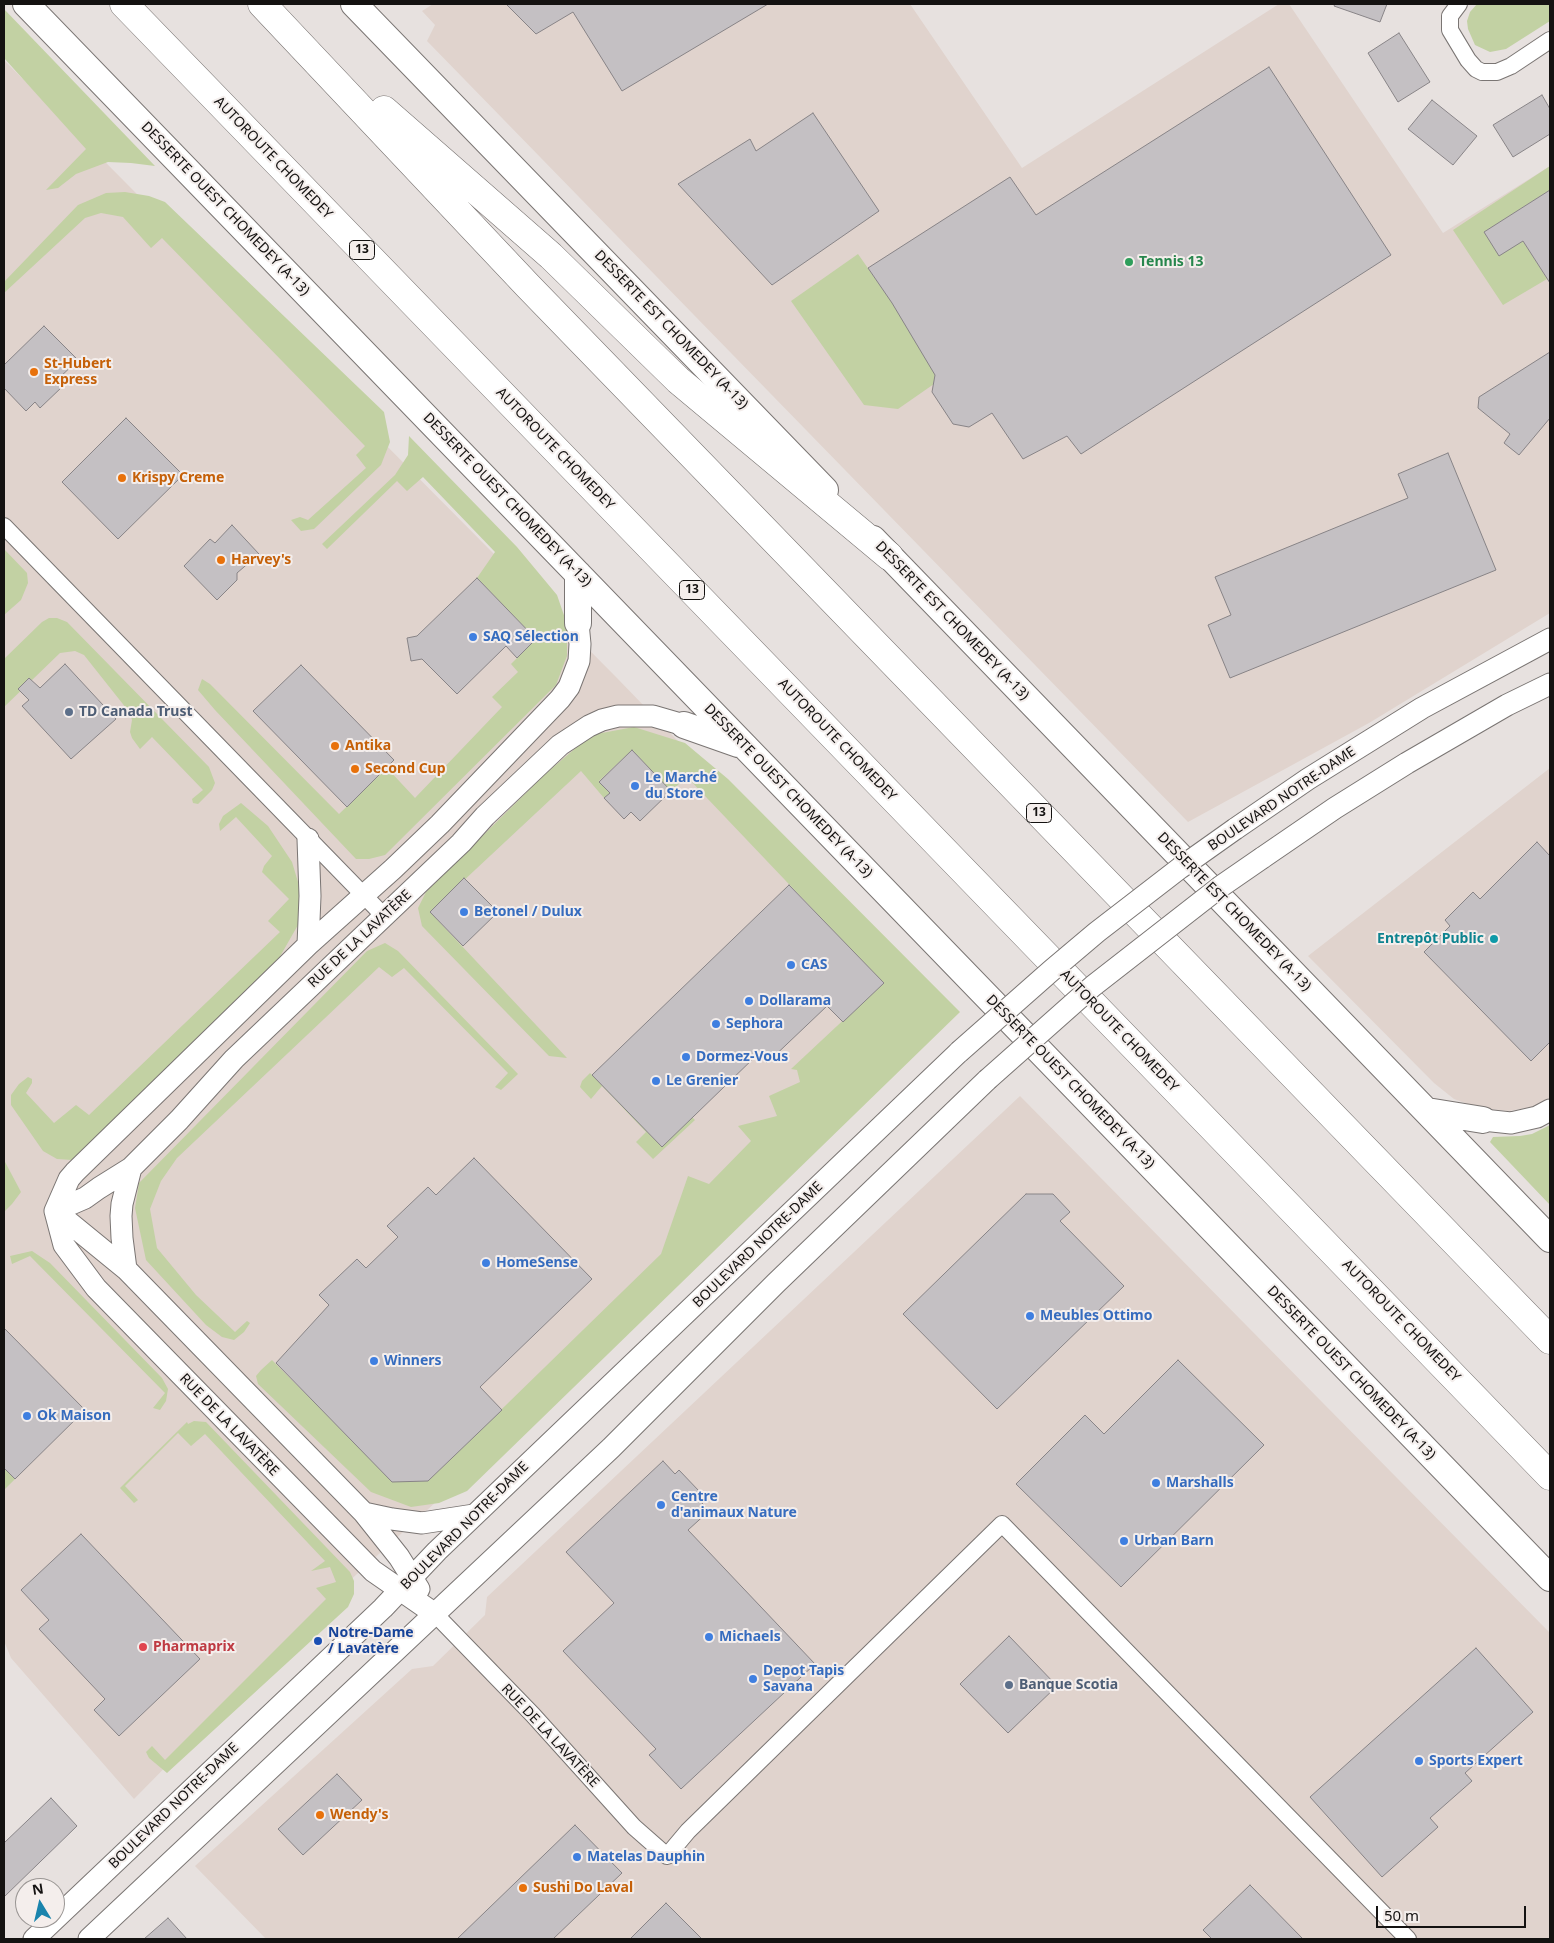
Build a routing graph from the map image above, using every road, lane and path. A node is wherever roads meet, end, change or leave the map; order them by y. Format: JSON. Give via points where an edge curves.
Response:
{"nodes":[{"id":1,"x":26,"y":4,"type":"edge"},
{"id":2,"x":124,"y":4,"type":"edge"},
{"id":3,"x":354,"y":4,"type":"edge"},
{"id":4,"x":1459,"y":4,"type":"edge"},
{"id":5,"x":263,"y":5,"type":"edge"},
{"id":6,"x":1550,"y":40,"type":"edge"},
{"id":7,"x":4,"y":526,"type":"edge"},
{"id":8,"x":889,"y":556,"type":"junction"},
{"id":9,"x":578,"y":574,"type":"junction"},
{"id":10,"x":578,"y":623,"type":"joint"},
{"id":11,"x":1550,"y":639,"type":"edge"},
{"id":12,"x":1550,"y":684,"type":"edge"},
{"id":13,"x":684,"y":725,"type":"joint"},
{"id":14,"x":743,"y":746,"type":"junction"},
{"id":15,"x":308,"y":839,"type":"junction"},
{"id":16,"x":363,"y":895,"type":"junction"},
{"id":17,"x":384,"y":916,"type":"junction"},
{"id":18,"x":308,"y":945,"type":"junction"},
{"id":19,"x":1550,"y":1110,"type":"edge"},
{"id":20,"x":1427,"y":1111,"type":"junction"},
{"id":21,"x":1483,"y":1120,"type":"joint"},
{"id":22,"x":131,"y":1168,"type":"junction"},
{"id":23,"x":55,"y":1211,"type":"junction"},
{"id":24,"x":1550,"y":1239,"type":"edge"},
{"id":25,"x":126,"y":1269,"type":"junction"},
{"id":26,"x":1550,"y":1340,"type":"edge"},
{"id":27,"x":1550,"y":1476,"type":"edge"},
{"id":28,"x":364,"y":1512,"type":"junction"},
{"id":29,"x":474,"y":1515,"type":"junction"},
{"id":30,"x":1550,"y":1578,"type":"edge"},
{"id":31,"x":406,"y":1584,"type":"junction"},
{"id":32,"x":435,"y":1614,"type":"junction"},
{"id":33,"x":34,"y":1939,"type":"edge"},
{"id":34,"x":89,"y":1939,"type":"edge"},
{"id":35,"x":1408,"y":1939,"type":"edge"}],
"edges":[{"from":1,"to":9,"type":"main road","name":"DESSERTE OUEST CHOMEDEY (A-13)"},
{"from":2,"to":27,"type":"highway","name":"AUTOROUTE CHOMEDEY","number":"13"},
{"from":3,"to":8,"type":"main road","name":"DESSERTE EST CHOMEDEY (A-13)"},
{"from":4,"to":6,"type":"street","via":[[1450,16],[1450,30],[1468,60],[1482,72],[1504,70]]},
{"from":5,"to":8,"type":"highway","via":[[551,256],[678,380]]},
{"from":5,"to":26,"type":"highway","number":"13","via":[[541,299]]},
{"from":7,"to":15,"type":"street"},
{"from":8,"to":20,"type":"main road","name":"DESSERTE EST CHOMEDEY (A-13)"},
{"from":9,"to":10,"type":"main road"},
{"from":9,"to":14,"type":"main road","name":"DESSERTE OUEST CHOMEDEY (A-13)"},
{"from":10,"to":16,"type":"street","name":"RUE DE LA LAVATÈRE","via":[[579,661],[560,699],[440,824]]},
{"from":11,"to":29,"type":"street","name":"BOULEVARD NOTRE-DAME","bridge":true,"via":[[1446,694],[1308,779],[1180,868],[1097,932],[959,1052]]},
{"from":12,"to":32,"type":"street","bridge":true,"via":[[1485,718],[1368,788],[1262,858],[1093,986],[987,1080],[783,1276],[618,1442]]},
{"from":13,"to":14,"type":"main road"},
{"from":13,"to":17,"type":"street","name":"RUE DE LA LAVATÈRE","via":[[653,716],[618,716],[602,720],[574,735],[499,802]]},
{"from":14,"to":30,"type":"main road","name":"DESSERTE OUEST CHOMEDEY (A-13)"},
{"from":15,"to":16,"type":"street"},
{"from":15,"to":18,"type":"street"},
{"from":16,"to":17,"type":"street"},
{"from":16,"to":18,"type":"street","name":"RUE DE LA LAVATÈRE"},
{"from":17,"to":22,"type":"street","name":"RUE DE LA LAVATÈRE","via":[[234,1059]]},
{"from":18,"to":23,"type":"street","name":"RUE DE LA LAVATÈRE","via":[[69,1179]]},
{"from":19,"to":21,"type":"street","via":[[1537,1117],[1511,1123]]},
{"from":20,"to":21,"type":"main road"},
{"from":20,"to":24,"type":"main road","name":"DESSERTE EST CHOMEDEY (A-13)"},
{"from":22,"to":23,"type":"street","name":"RUE DE LA LAVATÈRE","via":[[86,1198]]},
{"from":22,"to":25,"type":"street","via":[[121,1216]]},
{"from":23,"to":25,"type":"street","name":"RUE DE LA LAVATÈRE"},
{"from":23,"to":31,"type":"street","name":"RUE DE LA LAVATÈRE","via":[[64,1245],[96,1288],[373,1571]]},
{"from":25,"to":28,"type":"street","name":"RUE DE LA LAVATÈRE"},
{"from":28,"to":29,"type":"street","via":[[422,1523]]},
{"from":28,"to":31,"type":"street","name":"RUE DE LA LAVATÈRE","via":[[399,1557]]},
{"from":29,"to":31,"type":"street","name":"BOULEVARD NOTRE-DAME"},
{"from":31,"to":32,"type":"street","name":"RUE DE LA LAVATÈRE"},
{"from":31,"to":33,"type":"street","name":"BOULEVARD NOTRE-DAME"},
{"from":32,"to":34,"type":"street"},
{"from":32,"to":35,"type":"street","name":"RUE DE LA LAVATÈRE","via":[[628,1820],[667,1856],[688,1831],[1002,1524]]}]}
